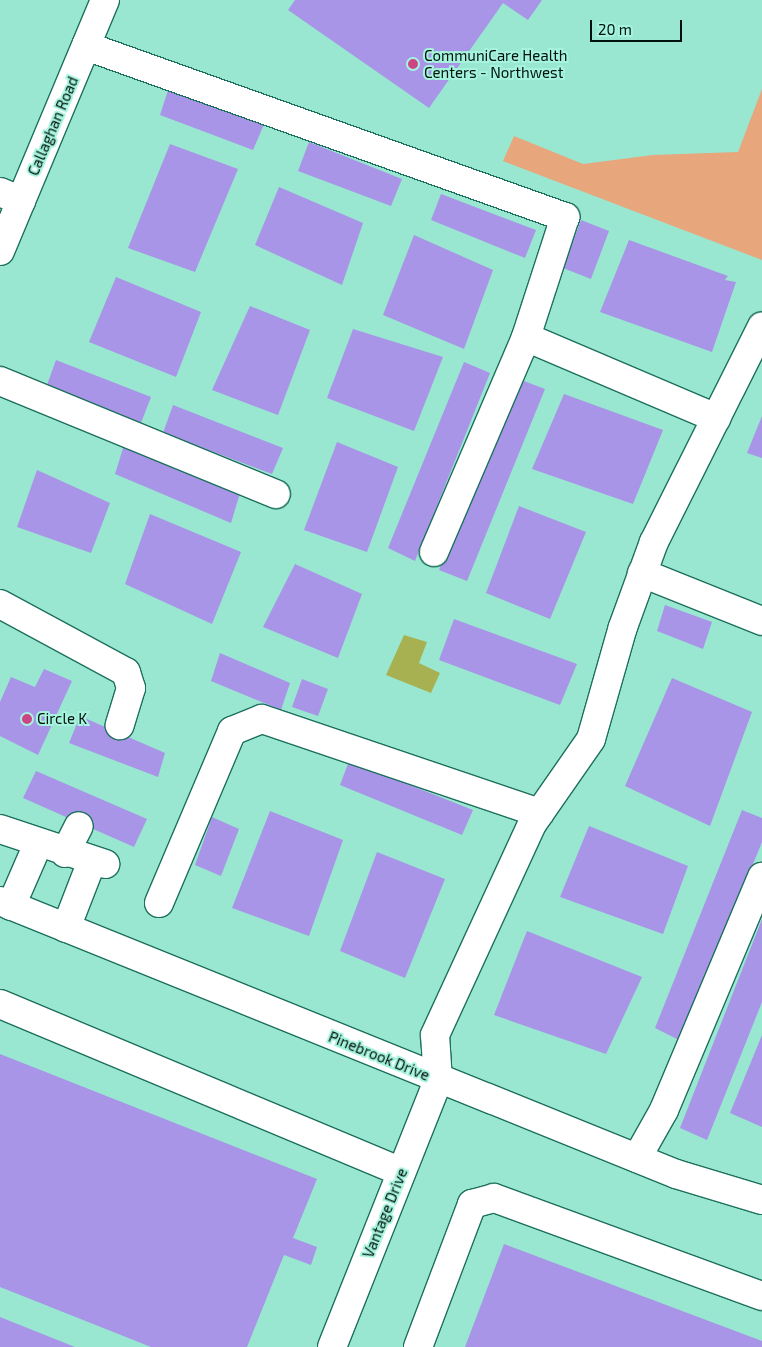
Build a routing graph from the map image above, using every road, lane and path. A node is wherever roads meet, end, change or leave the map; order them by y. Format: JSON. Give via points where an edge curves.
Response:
{"nodes":[{"id":1,"x":105,"y":0,"type":"edge"},
{"id":2,"x":86,"y":46,"type":"junction"},
{"id":3,"x":10,"y":197,"type":"edge"},
{"id":4,"x":0,"y":251,"type":"edge"},
{"id":5,"x":762,"y":326,"type":"edge"},
{"id":6,"x":526,"y":337,"type":"junction"},
{"id":7,"x":0,"y":381,"type":"edge"},
{"id":8,"x":716,"y":418,"type":"junction"},
{"id":9,"x":276,"y":494,"type":"dead end"},
{"id":10,"x":434,"y":552,"type":"dead end"},
{"id":11,"x":642,"y":573,"type":"junction"},
{"id":12,"x":0,"y":604,"type":"edge"},
{"id":13,"x":762,"y":621,"type":"edge"},
{"id":14,"x":120,"y":725,"type":"dead end"},
{"id":15,"x":539,"y":813,"type":"junction"},
{"id":16,"x":79,"y":826,"type":"dead end"},
{"id":17,"x":0,"y":829,"type":"edge"},
{"id":18,"x":38,"y":844,"type":"junction"},
{"id":19,"x":65,"y":853,"type":"junction"},
{"id":20,"x":762,"y":877,"type":"edge"},
{"id":21,"x":158,"y":903,"type":"dead end"},
{"id":22,"x":6,"y":904,"type":"edge"},
{"id":23,"x":66,"y":928,"type":"junction"},
{"id":24,"x":0,"y":1004,"type":"edge"},
{"id":25,"x":438,"y":1080,"type":"junction"},
{"id":26,"x":637,"y":1158,"type":"junction"},
{"id":27,"x":401,"y":1172,"type":"junction"},
{"id":28,"x":762,"y":1200,"type":"edge"},
{"id":29,"x":762,"y":1296,"type":"edge"},
{"id":30,"x":332,"y":1347,"type":"edge"},
{"id":31,"x":418,"y":1347,"type":"edge"}],
"edges":[{"from":1,"to":2,"type":"street","name":"Callaghan Road"},
{"from":2,"to":3,"type":"street","name":"Callaghan Road"},
{"from":2,"to":6,"type":"street","via":[[565,217]]},
{"from":3,"to":4,"type":"street","name":"Callaghan Road"},
{"from":5,"to":8,"type":"street"},
{"from":6,"to":8,"type":"street"},
{"from":6,"to":10,"type":"street"},
{"from":7,"to":9,"type":"street"},
{"from":8,"to":11,"type":"street"},
{"from":11,"to":13,"type":"street"},
{"from":11,"to":15,"type":"street","via":[[622,627],[591,739]]},
{"from":12,"to":14,"type":"street","via":[[126,672],[130,688]]},
{"from":15,"to":21,"type":"street","via":[[262,719],[232,731]]},
{"from":15,"to":25,"type":"street","via":[[435,1035]]},
{"from":16,"to":19,"type":"street"},
{"from":17,"to":18,"type":"street"},
{"from":18,"to":19,"type":"street"},
{"from":18,"to":22,"type":"street"},
{"from":19,"to":23,"type":"street","via":[[98,863]]},
{"from":20,"to":26,"type":"street","via":[[664,1110]]},
{"from":22,"to":23,"type":"street","name":"Pinebrook Drive"},
{"from":23,"to":25,"type":"street","name":"Pinebrook Drive"},
{"from":24,"to":27,"type":"street"},
{"from":25,"to":26,"type":"street","name":"Pinebrook Drive"},
{"from":25,"to":27,"type":"street","name":"Vantage Drive"},
{"from":26,"to":28,"type":"street","name":"Pinebrook Drive","via":[[728,1192]]},
{"from":27,"to":30,"type":"street","name":"Vantage Drive"},
{"from":29,"to":31,"type":"street","via":[[494,1198],[472,1204]]}]}
